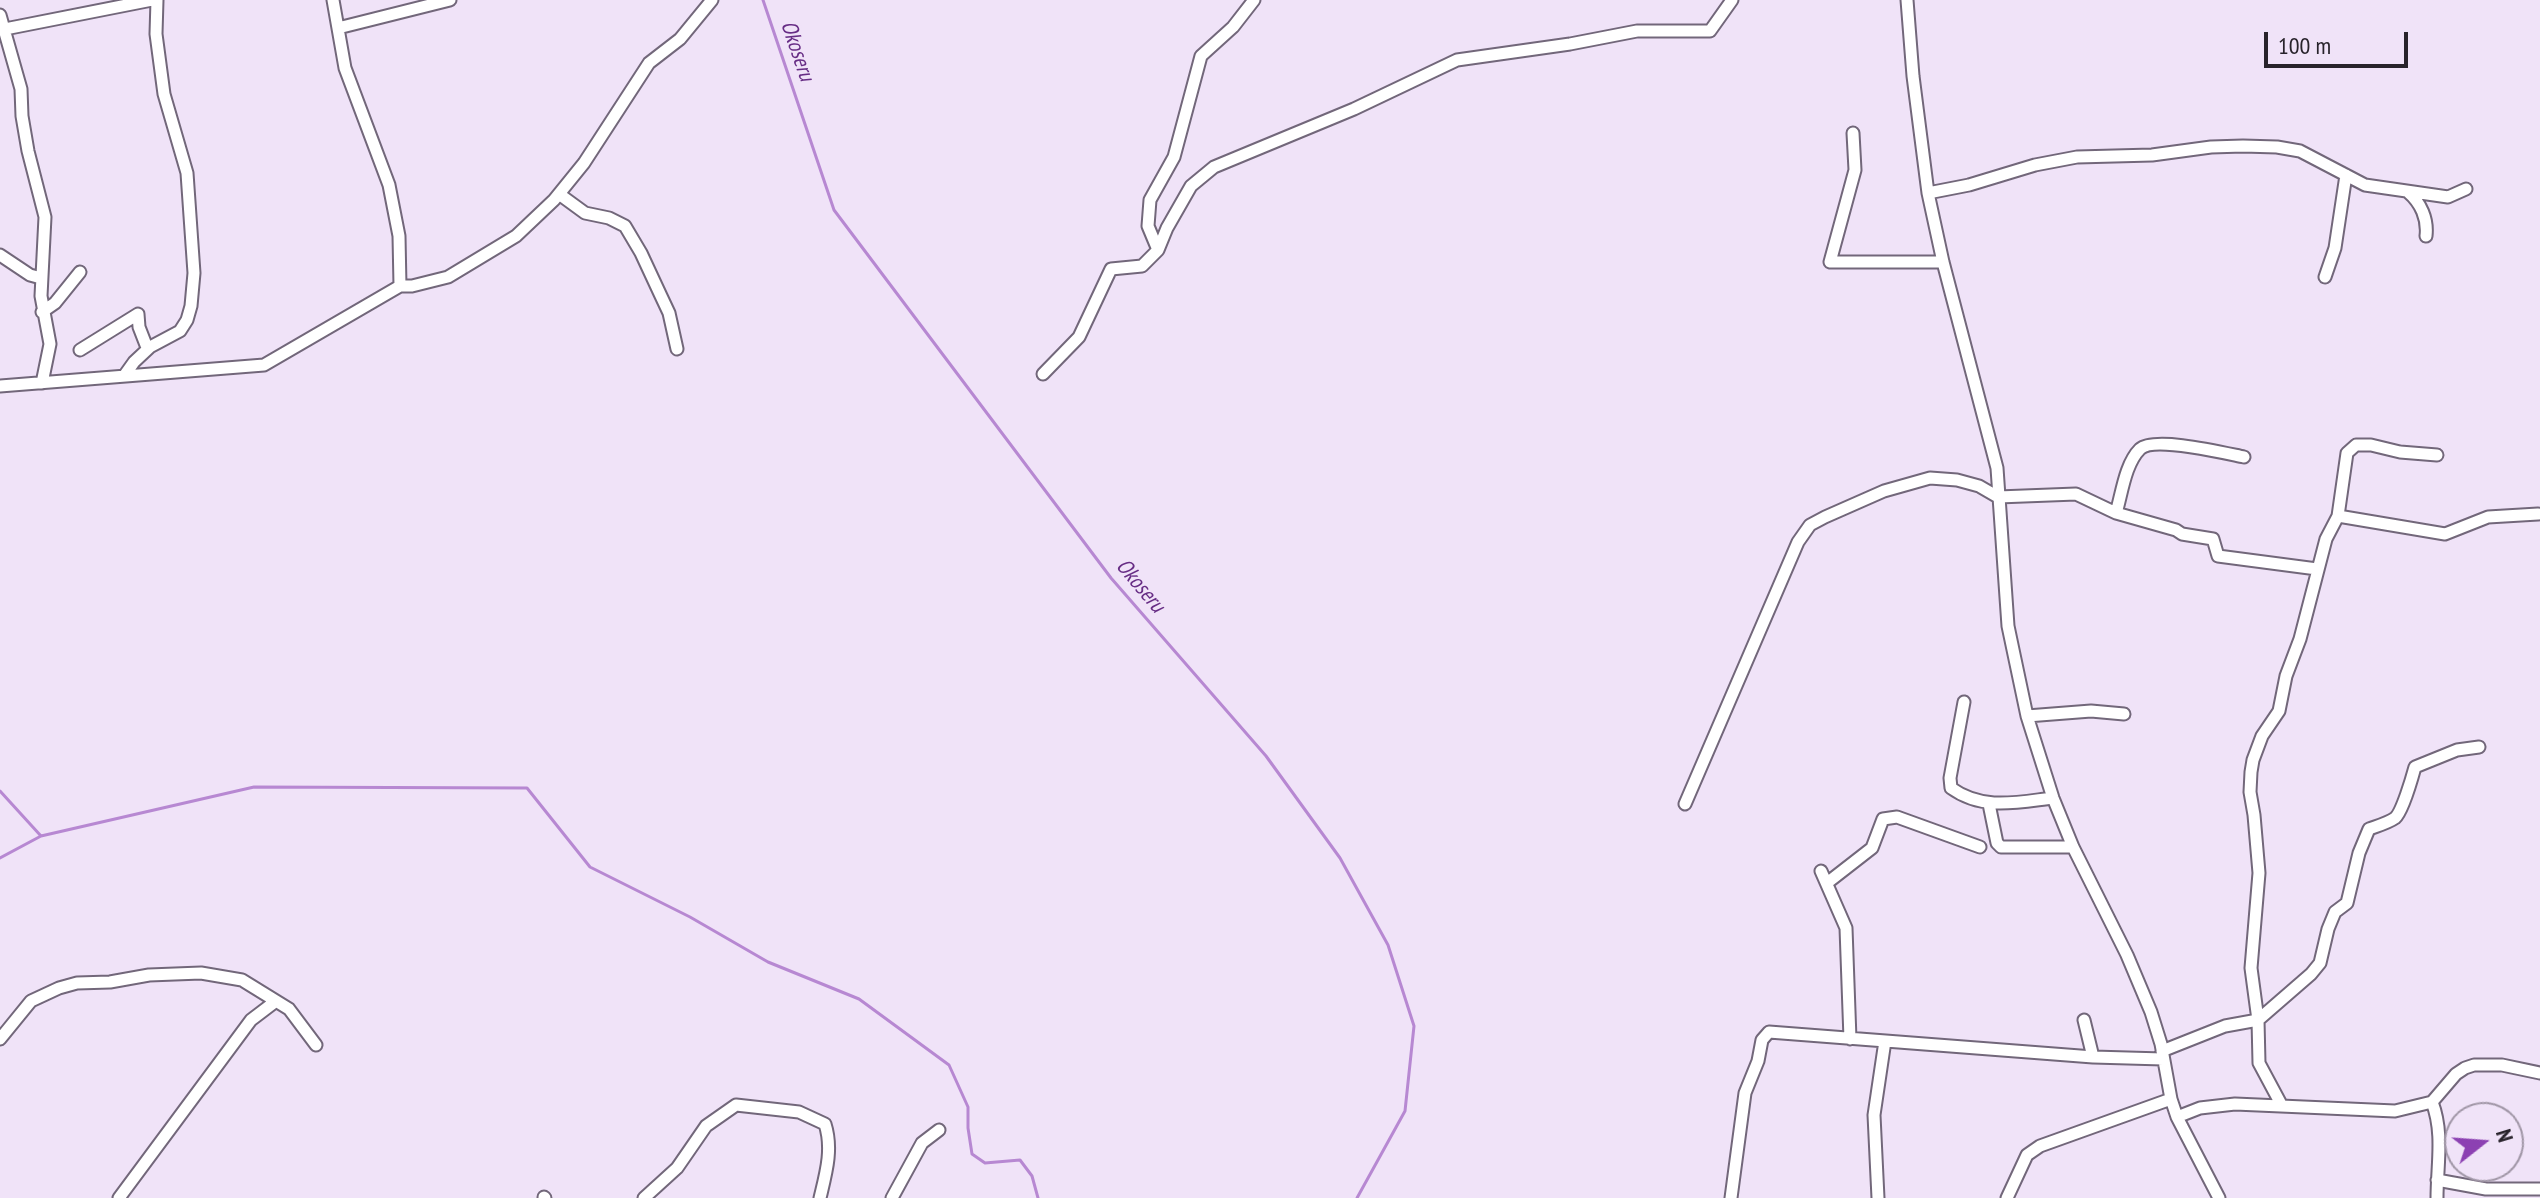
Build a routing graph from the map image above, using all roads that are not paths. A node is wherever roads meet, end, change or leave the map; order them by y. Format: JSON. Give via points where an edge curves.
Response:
{"nodes":[{"id":1,"x":154,"y":0,"type":"edge"},
{"id":2,"x":333,"y":0,"type":"edge"},
{"id":3,"x":450,"y":0,"type":"edge"},
{"id":4,"x":712,"y":0,"type":"edge"},
{"id":5,"x":1254,"y":0,"type":"edge"},
{"id":6,"x":1732,"y":0,"type":"edge"},
{"id":7,"x":1907,"y":0,"type":"edge"},
{"id":8,"x":0,"y":15,"type":"edge"},
{"id":9,"x":338,"y":28,"type":"junction"},
{"id":10,"x":5,"y":29,"type":"junction"},
{"id":11,"x":1853,"y":133,"type":"dead end"},
{"id":12,"x":2346,"y":175,"type":"junction"},
{"id":13,"x":2405,"y":189,"type":"junction"},
{"id":14,"x":2466,"y":189,"type":"dead end"},
{"id":15,"x":1928,"y":193,"type":"junction"},
{"id":16,"x":559,"y":194,"type":"junction"},
{"id":17,"x":2426,"y":236,"type":"dead end"},
{"id":18,"x":1158,"y":250,"type":"junction"},
{"id":19,"x":0,"y":255,"type":"edge"},
{"id":20,"x":1943,"y":262,"type":"junction"},
{"id":21,"x":80,"y":272,"type":"dead end"},
{"id":22,"x":2325,"y":277,"type":"dead end"},
{"id":23,"x":41,"y":278,"type":"junction"},
{"id":24,"x":400,"y":286,"type":"junction"},
{"id":25,"x":42,"y":312,"type":"junction"},
{"id":26,"x":150,"y":347,"type":"junction"},
{"id":27,"x":677,"y":349,"type":"dead end"},
{"id":28,"x":80,"y":350,"type":"dead end"},
{"id":29,"x":1043,"y":374,"type":"dead end"},
{"id":30,"x":124,"y":376,"type":"junction"},
{"id":31,"x":42,"y":383,"type":"junction"},
{"id":32,"x":0,"y":386,"type":"edge"},
{"id":33,"x":2437,"y":455,"type":"dead end"},
{"id":34,"x":2244,"y":457,"type":"dead end"},
{"id":35,"x":1998,"y":497,"type":"junction"},
{"id":36,"x":2116,"y":513,"type":"junction"},
{"id":37,"x":2538,"y":514,"type":"dead end"},
{"id":38,"x":2338,"y":516,"type":"junction"},
{"id":39,"x":2317,"y":569,"type":"junction"},
{"id":40,"x":1964,"y":702,"type":"dead end"},
{"id":41,"x":2124,"y":714,"type":"dead end"},
{"id":42,"x":2027,"y":716,"type":"junction"},
{"id":43,"x":2479,"y":747,"type":"dead end"},
{"id":44,"x":2053,"y":798,"type":"junction"},
{"id":45,"x":1685,"y":804,"type":"dead end"},
{"id":46,"x":1989,"y":804,"type":"junction"},
{"id":47,"x":1980,"y":847,"type":"dead end"},
{"id":48,"x":2073,"y":847,"type":"junction"},
{"id":49,"x":1821,"y":871,"type":"dead end"},
{"id":50,"x":1827,"y":883,"type":"junction"},
{"id":51,"x":276,"y":1001,"type":"junction"},
{"id":52,"x":2084,"y":1020,"type":"dead end"},
{"id":53,"x":2258,"y":1020,"type":"junction"},
{"id":54,"x":0,"y":1039,"type":"edge"},
{"id":55,"x":1850,"y":1039,"type":"junction"},
{"id":56,"x":1885,"y":1041,"type":"junction"},
{"id":57,"x":316,"y":1045,"type":"dead end"},
{"id":58,"x":2163,"y":1055,"type":"junction"},
{"id":59,"x":2093,"y":1057,"type":"junction"},
{"id":60,"x":2540,"y":1073,"type":"edge"},
{"id":61,"x":2171,"y":1099,"type":"junction"},
{"id":62,"x":2432,"y":1102,"type":"junction"},
{"id":63,"x":2282,"y":1106,"type":"junction"},
{"id":64,"x":2177,"y":1117,"type":"junction"},
{"id":65,"x":939,"y":1130,"type":"dead end"},
{"id":66,"x":2437,"y":1180,"type":"junction"},
{"id":67,"x":2540,"y":1189,"type":"edge"},
{"id":68,"x":119,"y":1198,"type":"edge"},
{"id":69,"x":644,"y":1198,"type":"edge"},
{"id":70,"x":820,"y":1198,"type":"edge"},
{"id":71,"x":892,"y":1198,"type":"edge"},
{"id":72,"x":1731,"y":1198,"type":"edge"},
{"id":73,"x":1878,"y":1198,"type":"edge"},
{"id":74,"x":2007,"y":1198,"type":"edge"},
{"id":75,"x":2219,"y":1198,"type":"edge"},
{"id":76,"x":2437,"y":1198,"type":"edge"}],
"edges":[{"from":1,"to":10,"type":"street"},
{"from":1,"to":26,"type":"street","via":[[164,94],[187,173],[194,273],[187,320],[180,331]]},
{"from":2,"to":9,"type":"street"},
{"from":3,"to":9,"type":"street"},
{"from":4,"to":16,"type":"street","via":[[680,39],[649,63]]},
{"from":5,"to":18,"type":"street","via":[[1201,56],[1174,157],[1150,200],[1148,226]]},
{"from":6,"to":18,"type":"street","via":[[1710,31],[1637,31],[1457,60],[1214,167],[1191,186]]},
{"from":7,"to":15,"type":"street"},
{"from":8,"to":10,"type":"street"},
{"from":9,"to":24,"type":"street","via":[[345,68],[389,185],[399,236]]},
{"from":10,"to":23,"type":"street","via":[[45,217]]},
{"from":11,"to":20,"type":"street","via":[[1855,170],[1830,262]]},
{"from":12,"to":13,"type":"street","via":[[2365,185]]},
{"from":12,"to":15,"type":"street","via":[[2300,151],[2211,147],[2077,157]]},
{"from":12,"to":22,"type":"street"},
{"from":13,"to":14,"type":"street","via":[[2448,197]]},
{"from":13,"to":17,"type":"street","via":[[2419,201]]},
{"from":15,"to":20,"type":"street"},
{"from":16,"to":24,"type":"street","via":[[516,236],[488,254],[448,277]]},
{"from":16,"to":27,"type":"street","via":[[585,213],[625,226],[669,313]]},
{"from":18,"to":29,"type":"street","via":[[1142,266],[1111,269],[1079,337]]},
{"from":19,"to":23,"type":"street"},
{"from":20,"to":35,"type":"street","via":[[1988,429]]},
{"from":21,"to":25,"type":"street"},
{"from":23,"to":25,"type":"street"},
{"from":24,"to":30,"type":"street","via":[[264,365]]},
{"from":25,"to":31,"type":"street","via":[[50,344]]},
{"from":26,"to":28,"type":"street","via":[[138,314]]},
{"from":26,"to":30,"type":"street"},
{"from":30,"to":31,"type":"street"},
{"from":31,"to":32,"type":"street"},
{"from":33,"to":38,"type":"street","via":[[2356,445],[2347,453]]},
{"from":34,"to":36,"type":"street","via":[[2147,444],[2131,463]]},
{"from":35,"to":36,"type":"street","via":[[2076,494]]},
{"from":35,"to":42,"type":"street","via":[[2008,626]]},
{"from":35,"to":45,"type":"street","via":[[1979,486],[1930,478],[1884,491],[1810,525],[1798,542]]},
{"from":36,"to":39,"type":"street","via":[[2213,539],[2218,556]]},
{"from":37,"to":38,"type":"street","via":[[2488,517],[2445,534]]},
{"from":38,"to":39,"type":"street"},
{"from":39,"to":53,"type":"street","via":[[2279,711],[2262,736],[2251,772],[2259,873],[2251,968]]},
{"from":40,"to":46,"type":"street","via":[[1951,788]]},
{"from":41,"to":42,"type":"street"},
{"from":42,"to":44,"type":"street"},
{"from":43,"to":53,"type":"street","via":[[2415,767],[2394,818],[2369,829],[2347,903],[2335,912],[2320,963]]},
{"from":44,"to":46,"type":"street"},
{"from":44,"to":48,"type":"street"},
{"from":46,"to":48,"type":"street","via":[[2001,847]]},
{"from":47,"to":50,"type":"street","via":[[1888,816],[1872,848]]},
{"from":48,"to":58,"type":"street","via":[[2127,955]]},
{"from":49,"to":50,"type":"street"},
{"from":50,"to":55,"type":"street","via":[[1846,928]]},
{"from":51,"to":54,"type":"street","via":[[242,980],[201,973],[77,983],[31,1001]]},
{"from":51,"to":57,"type":"street","via":[[289,1009]]},
{"from":51,"to":68,"type":"street","via":[[251,1020]]},
{"from":52,"to":59,"type":"street"},
{"from":53,"to":58,"type":"street","via":[[2225,1026]]},
{"from":53,"to":63,"type":"street","via":[[2259,1063]]},
{"from":55,"to":56,"type":"street"},
{"from":55,"to":72,"type":"street","via":[[1782,1032],[1764,1036],[1745,1093]]},
{"from":56,"to":59,"type":"street"},
{"from":56,"to":73,"type":"street","via":[[1874,1115]]},
{"from":58,"to":59,"type":"street"},
{"from":58,"to":61,"type":"street"},
{"from":60,"to":62,"type":"street","via":[[2474,1065],[2456,1074]]},
{"from":61,"to":64,"type":"street"},
{"from":61,"to":74,"type":"street","via":[[2040,1146],[2027,1155]]},
{"from":62,"to":63,"type":"street","via":[[2395,1111]]},
{"from":62,"to":66,"type":"street","via":[[2440,1135]]},
{"from":63,"to":64,"type":"street","via":[[2235,1104]]},
{"from":64,"to":75,"type":"street"},
{"from":65,"to":71,"type":"street","via":[[922,1143]]},
{"from":66,"to":67,"type":"street","via":[[2486,1189]]},
{"from":66,"to":76,"type":"street"},
{"from":69,"to":70,"type":"street","via":[[677,1168],[706,1126],[742,1104],[799,1112],[825,1124],[829,1163]]}]}
